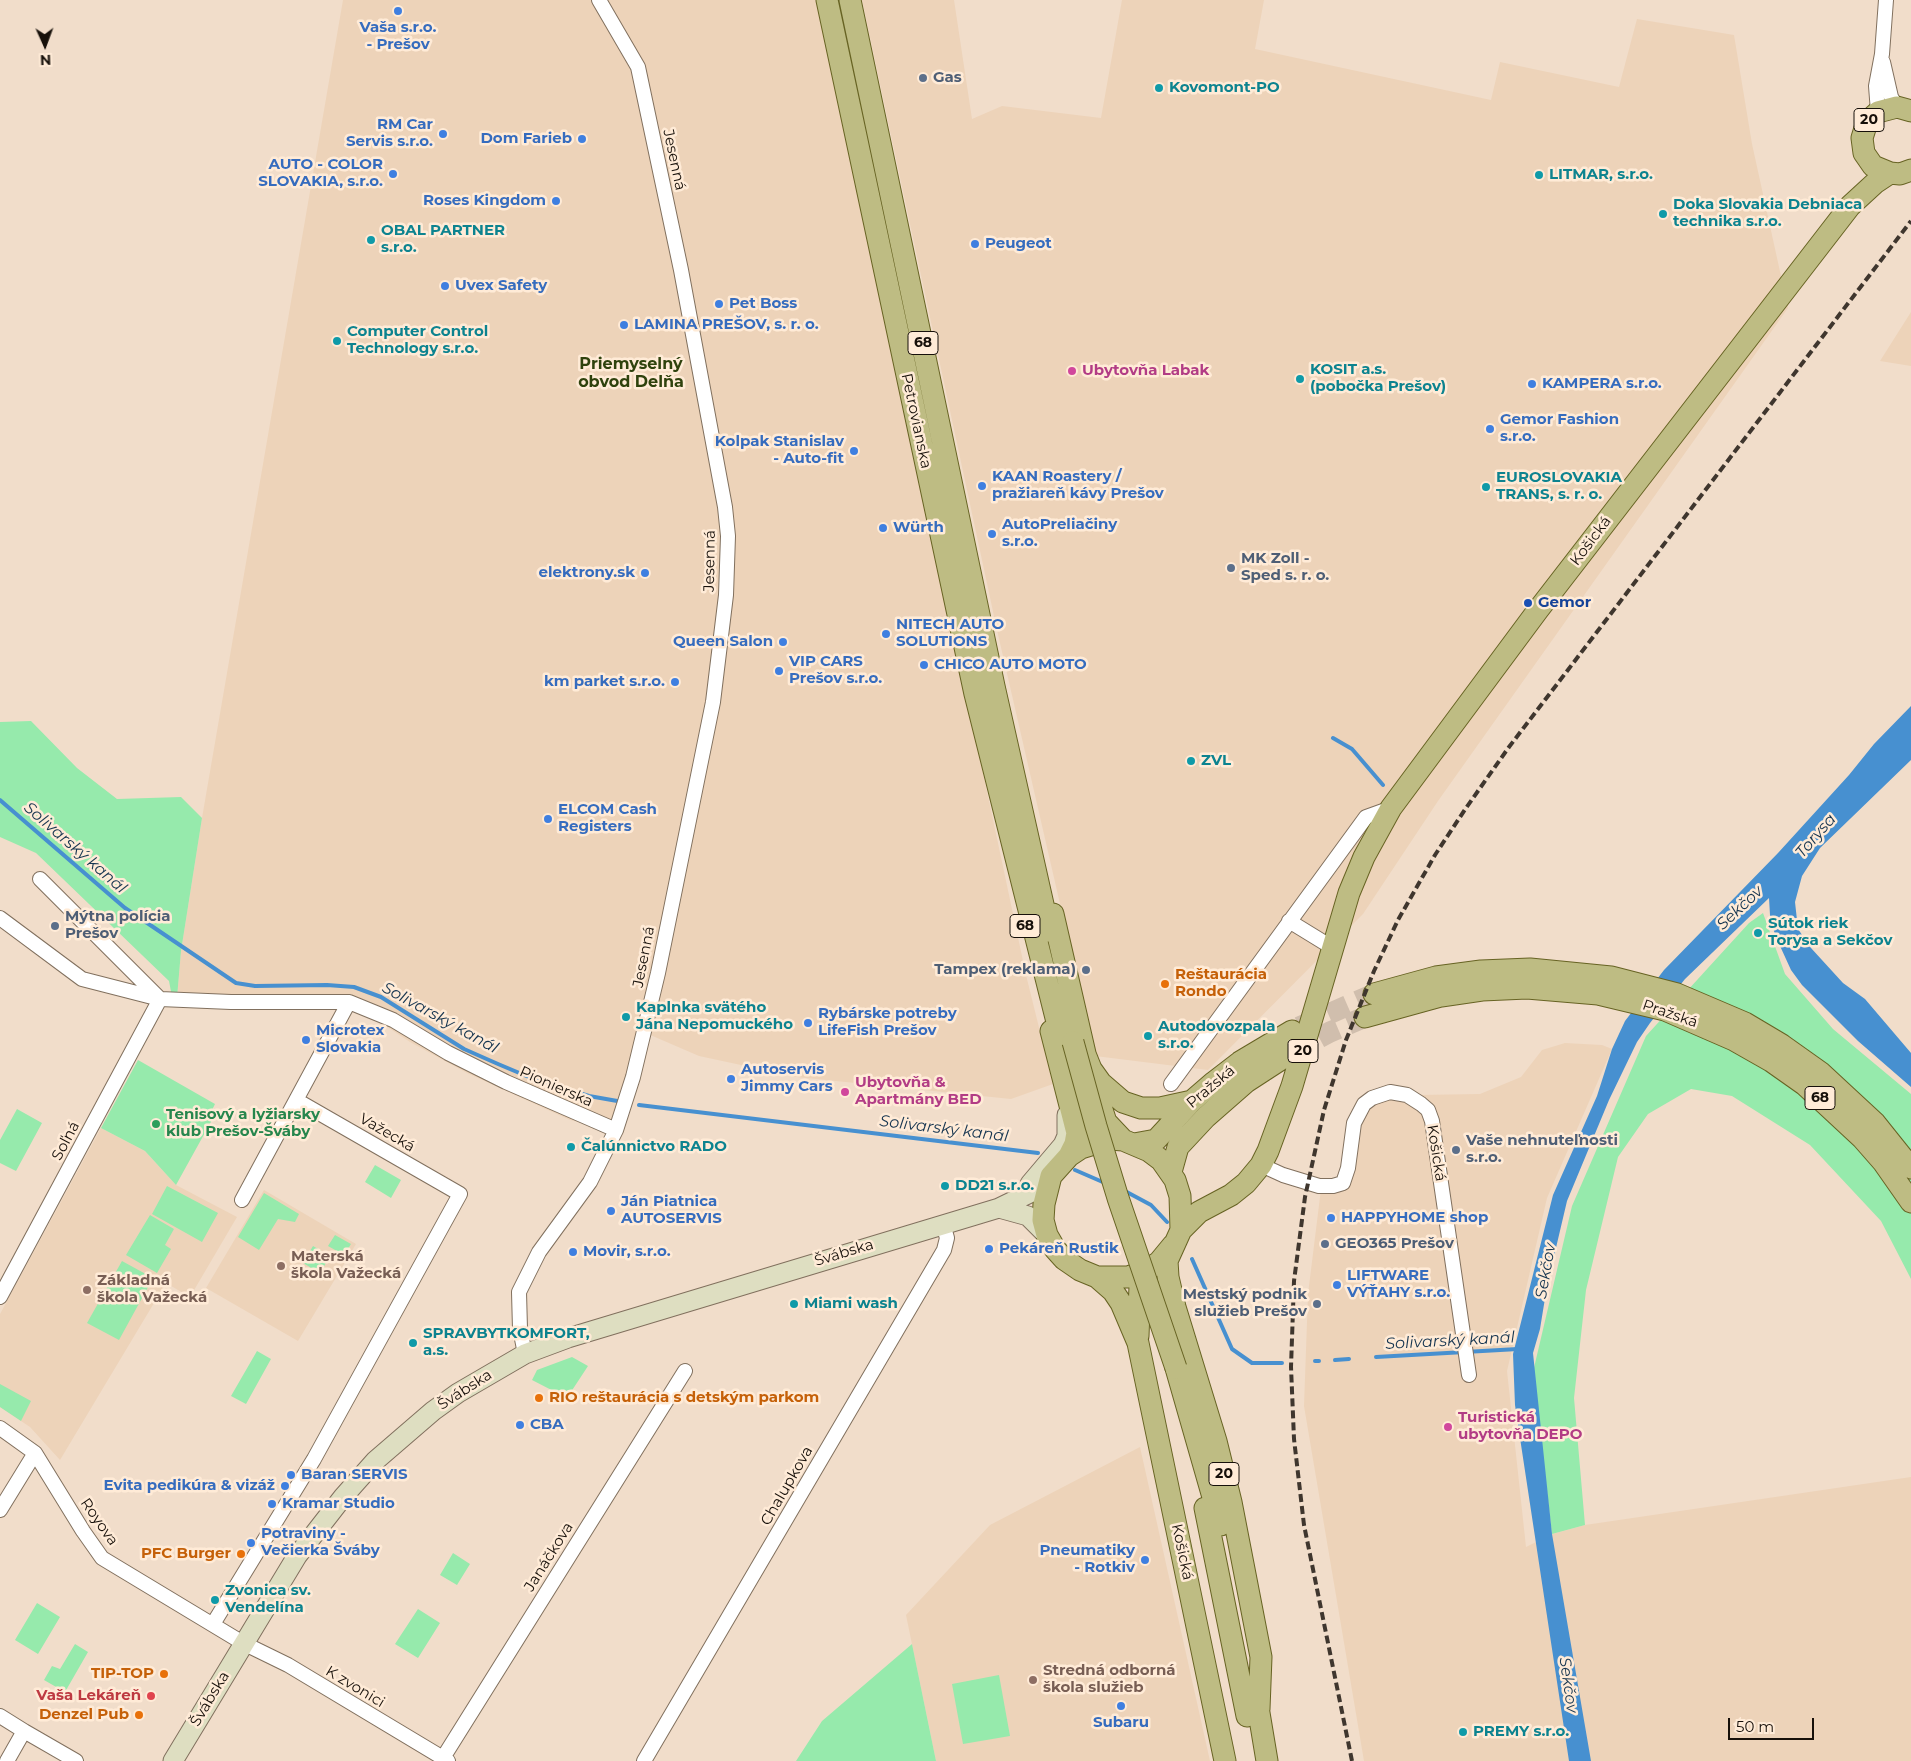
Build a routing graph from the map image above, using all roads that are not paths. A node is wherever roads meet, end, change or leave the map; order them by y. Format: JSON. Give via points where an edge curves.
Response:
{"nodes":[{"id":1,"x":599,"y":0,"type":"edge"},
{"id":2,"x":827,"y":0,"type":"edge"},
{"id":3,"x":850,"y":0,"type":"edge"},
{"id":4,"x":1886,"y":0,"type":"edge"},
{"id":5,"x":1882,"y":54,"type":"junction"},
{"id":6,"x":1901,"y":109,"type":"edge"},
{"id":7,"x":1868,"y":159,"type":"junction"},
{"id":8,"x":1911,"y":170,"type":"edge"},
{"id":9,"x":1890,"y":173,"type":"junction"},
{"id":10,"x":1850,"y":206,"type":"junction"},
{"id":11,"x":984,"y":690,"type":"junction"},
{"id":12,"x":1391,"y":808,"type":"junction"},
{"id":13,"x":40,"y":880,"type":"dead end"},
{"id":14,"x":0,"y":918,"type":"edge"},
{"id":15,"x":1289,"y":921,"type":"junction"},
{"id":16,"x":1333,"y":948,"type":"junction"},
{"id":17,"x":1374,"y":994,"type":"tunnel mouth"},
{"id":18,"x":160,"y":998,"type":"junction"},
{"id":19,"x":349,"y":1002,"type":"junction"},
{"id":20,"x":1708,"y":1016,"type":"junction"},
{"id":21,"x":1365,"y":1018,"type":"tunnel mouth"},
{"id":22,"x":1292,"y":1031,"type":"tunnel mouth"},
{"id":23,"x":1073,"y":1045,"type":"junction"},
{"id":24,"x":1286,"y":1056,"type":"tunnel mouth"},
{"id":25,"x":1171,"y":1084,"type":"dead end"},
{"id":26,"x":1067,"y":1096,"type":"junction"},
{"id":27,"x":298,"y":1100,"type":"junction"},
{"id":28,"x":1192,"y":1101,"type":"junction"},
{"id":29,"x":616,"y":1130,"type":"junction"},
{"id":30,"x":1129,"y":1142,"type":"junction"},
{"id":31,"x":1069,"y":1156,"type":"junction"},
{"id":32,"x":1261,"y":1165,"type":"junction"},
{"id":33,"x":1911,"y":1168,"type":"edge"},
{"id":34,"x":1051,"y":1176,"type":"junction"},
{"id":35,"x":1173,"y":1176,"type":"junction"},
{"id":36,"x":1222,"y":1199,"type":"junction"},
{"id":37,"x":242,"y":1200,"type":"dead end"},
{"id":38,"x":1911,"y":1202,"type":"edge"},
{"id":39,"x":999,"y":1208,"type":"junction"},
{"id":40,"x":944,"y":1224,"type":"junction"},
{"id":41,"x":1047,"y":1235,"type":"junction"},
{"id":42,"x":1177,"y":1237,"type":"junction"},
{"id":43,"x":1147,"y":1270,"type":"junction"},
{"id":44,"x":1097,"y":1276,"type":"junction"},
{"id":45,"x":0,"y":1297,"type":"edge"},
{"id":46,"x":1138,"y":1343,"type":"junction"},
{"id":47,"x":525,"y":1354,"type":"junction"},
{"id":48,"x":685,"y":1370,"type":"dead end"},
{"id":49,"x":1170,"y":1370,"type":"junction"},
{"id":50,"x":1469,"y":1375,"type":"dead end"},
{"id":51,"x":0,"y":1428,"type":"edge"},
{"id":52,"x":35,"y":1453,"type":"junction"},
{"id":53,"x":0,"y":1510,"type":"edge"},
{"id":54,"x":213,"y":1624,"type":"junction"},
{"id":55,"x":244,"y":1643,"type":"junction"},
{"id":56,"x":1259,"y":1709,"type":"junction"},
{"id":57,"x":0,"y":1716,"type":"edge"},
{"id":58,"x":24,"y":1731,"type":"junction"},
{"id":59,"x":444,"y":1760,"type":"edge"},
{"id":60,"x":7,"y":1761,"type":"edge"},
{"id":61,"x":76,"y":1761,"type":"edge"},
{"id":62,"x":173,"y":1761,"type":"edge"},
{"id":63,"x":644,"y":1761,"type":"edge"},
{"id":64,"x":1225,"y":1761,"type":"edge"},
{"id":65,"x":1254,"y":1761,"type":"edge"},
{"id":66,"x":1267,"y":1761,"type":"edge"}],
"edges":[{"from":1,"to":29,"type":"street","name":"Jesenná","via":[[638,68],[687,298],[728,536],[726,595],[713,702],[644,1037]]},
{"from":2,"to":11,"type":"main road","name":"Petrovianska","number":"68"},
{"from":3,"to":11,"type":"main road","name":"Petrovianska","number":"68"},
{"from":4,"to":5,"type":"street"},
{"from":5,"to":6,"type":"street","via":[[1891,97]]},
{"from":5,"to":6,"type":"street","via":[[1876,86]]},
{"from":6,"to":7,"type":"main road","number":"20","via":[[1867,122],[1862,146]]},
{"from":7,"to":9,"type":"main road","via":[[1874,166]]},
{"from":7,"to":10,"type":"main road","name":"Košická","number":"20"},
{"from":8,"to":9,"type":"main road","name":"Košická","number":"20"},
{"from":9,"to":10,"type":"main road","name":"Košická","number":"20"},
{"from":10,"to":12,"type":"main road","name":"Košická","number":"20","via":[[1538,610]]},
{"from":11,"to":23,"type":"main road"},
{"from":11,"to":26,"type":"main road","number":"68","via":[[992,791]]},
{"from":12,"to":15,"type":"street","via":[[1366,817]]},
{"from":12,"to":16,"type":"main road","name":"Košická","number":"20","via":[[1349,893]]},
{"from":13,"to":18,"type":"street"},
{"from":14,"to":18,"type":"street","name":"Pionierska","via":[[82,979]]},
{"from":15,"to":16,"type":"street"},
{"from":15,"to":25,"type":"street"},
{"from":16,"to":32,"type":"main road","name":"Košická","number":"20","via":[[1292,1086],[1275,1137]]},
{"from":17,"to":20,"type":"main road","name":"Pražská","number":"68","via":[[1481,970],[1530,969],[1611,977],[1677,994]]},
{"from":18,"to":19,"type":"street","name":"Pionierska"},
{"from":18,"to":45,"type":"street","name":"Soľná"},
{"from":19,"to":27,"type":"street"},
{"from":19,"to":29,"type":"street","name":"Pionierska","via":[[393,1020],[506,1082]]},
{"from":20,"to":21,"type":"main road","name":"Pražská","number":"68","via":[[1598,994],[1527,988],[1441,996]]},
{"from":20,"to":33,"type":"main road","name":"Pražská","number":"68","via":[[1782,1045],[1820,1072],[1875,1123]]},
{"from":20,"to":38,"type":"main road","name":"Pražská","number":"68","via":[[1834,1110],[1883,1162]]},
{"from":22,"to":28,"type":"main road","name":"Pražská","number":"68","via":[[1240,1062]]},
{"from":23,"to":28,"type":"main road","number":"68","via":[[1101,1084],[1123,1102],[1141,1108],[1160,1108]]},
{"from":23,"to":30,"type":"main road","via":[[1109,1126]]},
{"from":23,"to":49,"type":"main road","via":[[1096,1165]]},
{"from":24,"to":35,"type":"main road","name":"Pražská","via":[[1241,1086],[1206,1117],[1178,1147]]},
{"from":26,"to":31,"type":"main road","number":"68","via":[[1077,1133],[1076,1144]]},
{"from":26,"to":39,"type":"street","via":[[1068,1128],[1063,1145],[1036,1179]]},
{"from":27,"to":37,"type":"street"},
{"from":27,"to":54,"type":"street","name":"Važecká","via":[[460,1194],[314,1459]]},
{"from":28,"to":30,"type":"main road","name":"Pražská","number":"68","via":[[1156,1140]]},
{"from":29,"to":47,"type":"street","via":[[590,1182],[540,1252],[520,1292],[520,1329]]},
{"from":30,"to":31,"type":"main road","number":"68","via":[[1110,1139]]},
{"from":30,"to":35,"type":"main road","via":[[1161,1160]]},
{"from":31,"to":34,"type":"main road","number":"68"},
{"from":32,"to":36,"type":"main road","name":"Košická","number":"20","via":[[1246,1183]]},
{"from":32,"to":50,"type":"street","name":"Košická","via":[[1313,1185],[1343,1183],[1354,1123],[1364,1104],[1390,1092],[1407,1095],[1428,1110]]},
{"from":34,"to":39,"type":"street","name":"Švábska","via":[[1034,1191]]},
{"from":34,"to":41,"type":"main road","number":"68","via":[[1044,1204],[1043,1220]]},
{"from":35,"to":36,"type":"main road","via":[[1191,1192]]},
{"from":35,"to":42,"type":"main road","via":[[1180,1196]]},
{"from":36,"to":42,"type":"main road","name":"Košická","number":"20","via":[[1199,1212]]},
{"from":39,"to":40,"type":"street","name":"Švábska"},
{"from":39,"to":41,"type":"street","via":[[1028,1216]]},
{"from":40,"to":47,"type":"street","name":"Švábska","via":[[568,1338]]},
{"from":40,"to":63,"type":"street","name":"Chalupkova","via":[[947,1238],[944,1250]]},
{"from":41,"to":44,"type":"main road","number":"68","via":[[1064,1259]]},
{"from":42,"to":43,"type":"main road","number":"68","via":[[1159,1262]]},
{"from":42,"to":56,"type":"main road","number":"20","via":[[1167,1261],[1168,1277],[1231,1502],[1261,1657]]},
{"from":43,"to":44,"type":"main road","number":"68","via":[[1113,1279]]},
{"from":43,"to":46,"type":"main road","name":"Košická","via":[[1140,1286]]},
{"from":44,"to":46,"type":"main road","name":"Košická","via":[[1121,1302]]},
{"from":46,"to":64,"type":"main road","name":"Košická"},
{"from":47,"to":55,"type":"street","name":"Švábska","via":[[458,1393],[375,1461],[297,1556]]},
{"from":48,"to":59,"type":"street","name":"Janáčkova"},
{"from":49,"to":56,"type":"main road","via":[[1217,1505]]},
{"from":49,"to":65,"type":"main road","via":[[1205,1505]]},
{"from":51,"to":52,"type":"street","name":"Royova"},
{"from":52,"to":53,"type":"street"},
{"from":52,"to":54,"type":"street","name":"Royova","via":[[102,1558]]},
{"from":54,"to":55,"type":"street","name":"Royova"},
{"from":55,"to":59,"type":"street","name":"K zvonici","via":[[288,1665]]},
{"from":55,"to":62,"type":"street","name":"Švábska"},
{"from":56,"to":66,"type":"main road","number":"20"},
{"from":57,"to":58,"type":"street"},
{"from":58,"to":60,"type":"street"},
{"from":58,"to":61,"type":"street"}]}
